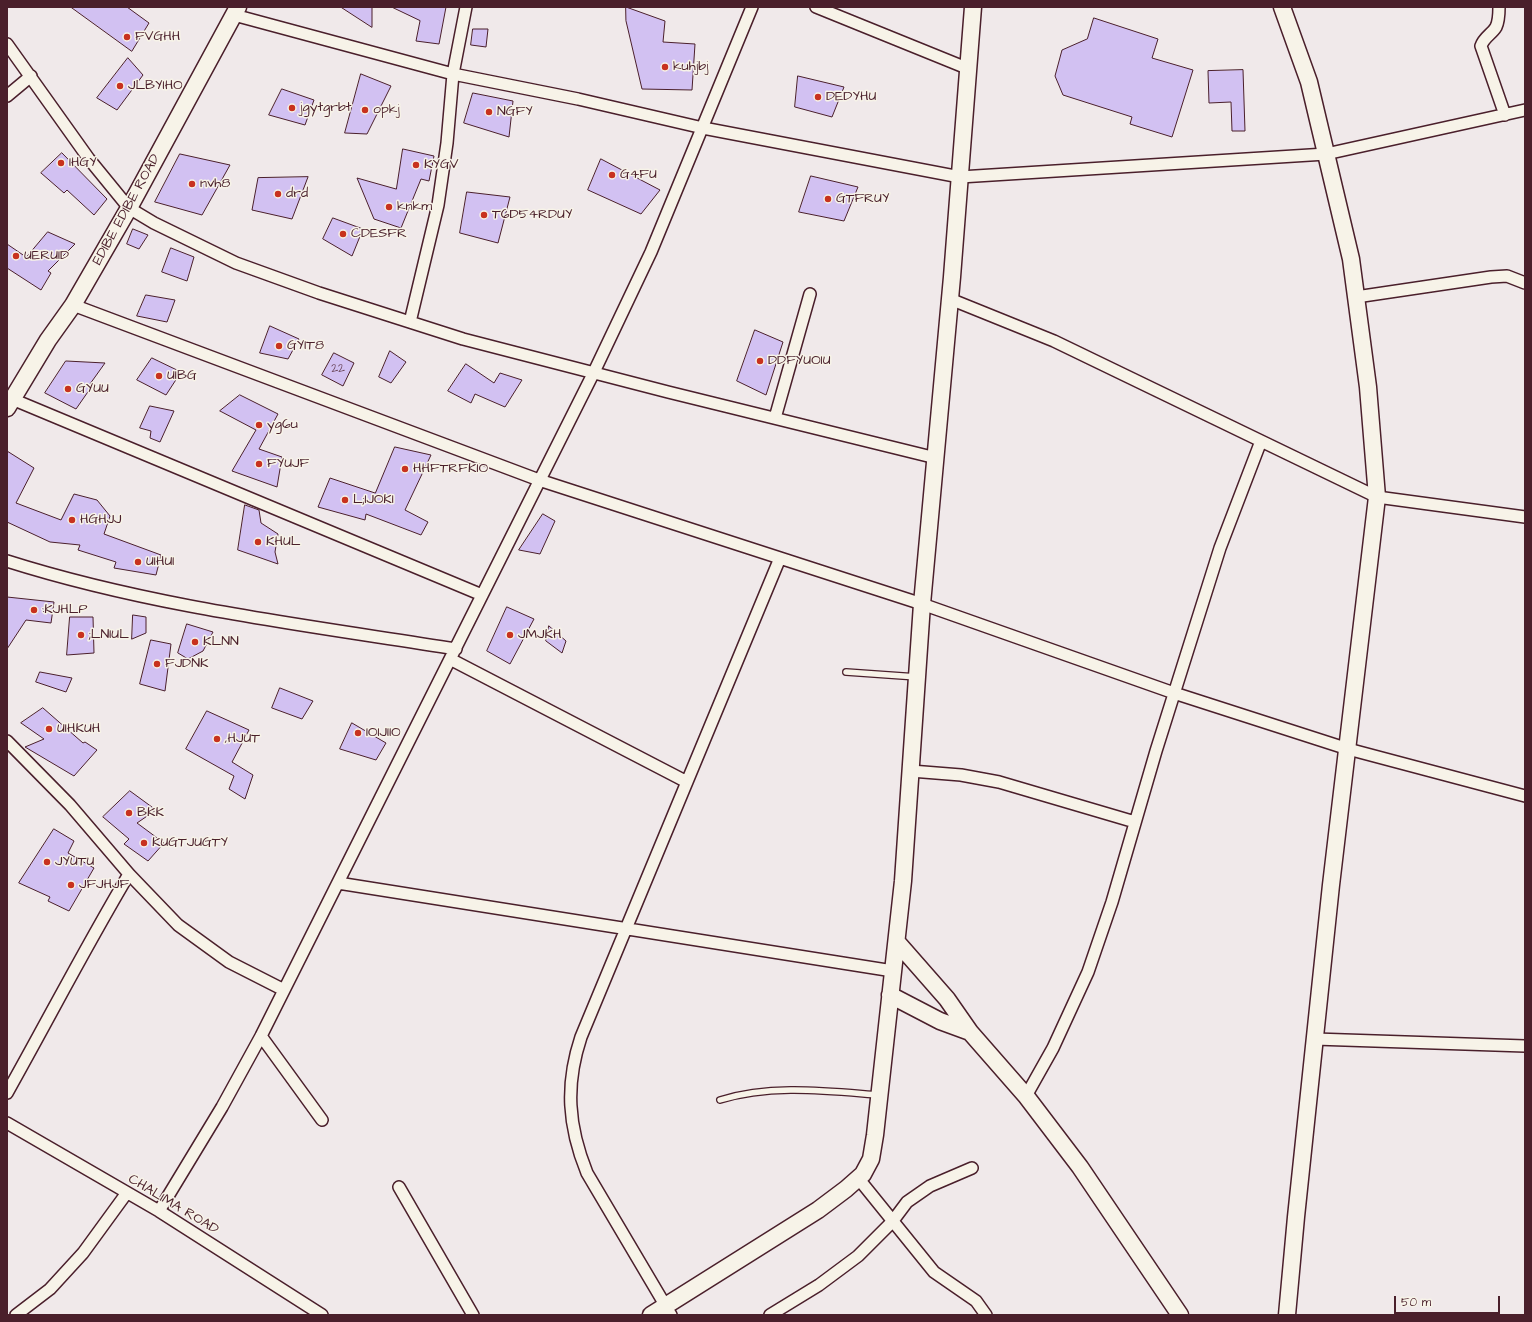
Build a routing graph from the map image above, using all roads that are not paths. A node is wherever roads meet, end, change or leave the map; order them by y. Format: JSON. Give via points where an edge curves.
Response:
{"nodes":[{"id":1,"x":466,"y":7,"type":"edge"},
{"id":2,"x":752,"y":7,"type":"edge"},
{"id":3,"x":816,"y":7,"type":"edge"},
{"id":4,"x":973,"y":7,"type":"edge"},
{"id":5,"x":1282,"y":7,"type":"edge"},
{"id":6,"x":1499,"y":7,"type":"edge"},
{"id":7,"x":236,"y":11,"type":"edge"},
{"id":8,"x":7,"y":44,"type":"edge"},
{"id":9,"x":968,"y":69,"type":"junction"},
{"id":10,"x":453,"y":74,"type":"junction"},
{"id":11,"x":31,"y":76,"type":"junction"},
{"id":12,"x":7,"y":96,"type":"edge"},
{"id":13,"x":1525,"y":110,"type":"edge"},
{"id":14,"x":1505,"y":115,"type":"junction"},
{"id":15,"x":702,"y":128,"type":"junction"},
{"id":16,"x":1326,"y":154,"type":"junction"},
{"id":17,"x":960,"y":177,"type":"junction"},
{"id":18,"x":129,"y":208,"type":"junction"},
{"id":19,"x":1525,"y":283,"type":"edge"},
{"id":20,"x":810,"y":294,"type":"dead end"},
{"id":21,"x":1356,"y":297,"type":"junction"},
{"id":22,"x":950,"y":299,"type":"junction"},
{"id":23,"x":73,"y":305,"type":"junction"},
{"id":24,"x":410,"y":322,"type":"junction"},
{"id":25,"x":594,"y":372,"type":"junction"},
{"id":26,"x":10,"y":404,"type":"edge"},
{"id":27,"x":775,"y":418,"type":"junction"},
{"id":28,"x":1261,"y":441,"type":"junction"},
{"id":29,"x":936,"y":458,"type":"junction"},
{"id":30,"x":539,"y":480,"type":"junction"},
{"id":31,"x":1377,"y":497,"type":"junction"},
{"id":32,"x":1525,"y":517,"type":"edge"},
{"id":33,"x":780,"y":558,"type":"junction"},
{"id":34,"x":7,"y":561,"type":"edge"},
{"id":35,"x":482,"y":595,"type":"junction"},
{"id":36,"x":922,"y":604,"type":"junction"},
{"id":37,"x":456,"y":649,"type":"junction"},
{"id":38,"x":450,"y":659,"type":"junction"},
{"id":39,"x":846,"y":672,"type":"dead end"},
{"id":40,"x":917,"y":677,"type":"junction"},
{"id":41,"x":1174,"y":693,"type":"junction"},
{"id":42,"x":7,"y":741,"type":"edge"},
{"id":43,"x":1348,"y":749,"type":"junction"},
{"id":44,"x":910,"y":770,"type":"junction"},
{"id":45,"x":687,"y":782,"type":"junction"},
{"id":46,"x":1525,"y":796,"type":"edge"},
{"id":47,"x":1135,"y":822,"type":"junction"},
{"id":48,"x":129,"y":874,"type":"junction"},
{"id":49,"x":338,"y":883,"type":"junction"},
{"id":50,"x":626,"y":929,"type":"junction"},
{"id":51,"x":897,"y":942,"type":"junction"},
{"id":52,"x":893,"y":971,"type":"junction"},
{"id":53,"x":284,"y":990,"type":"junction"},
{"id":54,"x":890,"y":996,"type":"junction"},
{"id":55,"x":970,"y":1032,"type":"junction"},
{"id":56,"x":261,"y":1036,"type":"junction"},
{"id":57,"x":1315,"y":1039,"type":"junction"},
{"id":58,"x":1525,"y":1046,"type":"edge"},
{"id":59,"x":7,"y":1093,"type":"edge"},
{"id":60,"x":879,"y":1095,"type":"junction"},
{"id":61,"x":1026,"y":1096,"type":"junction"},
{"id":62,"x":720,"y":1100,"type":"dead end"},
{"id":63,"x":322,"y":1120,"type":"dead end"},
{"id":64,"x":7,"y":1123,"type":"edge"},
{"id":65,"x":972,"y":1168,"type":"dead end"},
{"id":66,"x":858,"y":1178,"type":"junction"},
{"id":67,"x":399,"y":1187,"type":"dead end"},
{"id":68,"x":126,"y":1194,"type":"junction"},
{"id":69,"x":158,"y":1211,"type":"junction"},
{"id":70,"x":892,"y":1222,"type":"junction"},
{"id":71,"x":668,"y":1310,"type":"edge"},
{"id":72,"x":16,"y":1315,"type":"edge"},
{"id":73,"x":322,"y":1315,"type":"edge"},
{"id":74,"x":473,"y":1315,"type":"edge"},
{"id":75,"x":651,"y":1315,"type":"edge"},
{"id":76,"x":770,"y":1315,"type":"edge"},
{"id":77,"x":986,"y":1315,"type":"edge"},
{"id":78,"x":1180,"y":1315,"type":"edge"},
{"id":79,"x":1287,"y":1315,"type":"edge"}],
"edges":[{"from":1,"to":10,"type":"street"},
{"from":2,"to":15,"type":"street"},
{"from":3,"to":9,"type":"street"},
{"from":4,"to":9,"type":"street"},
{"from":5,"to":16,"type":"street","via":[[1309,82]]},
{"from":6,"to":14,"type":"street","via":[[1495,29],[1483,40],[1482,46]]},
{"from":7,"to":10,"type":"street"},
{"from":7,"to":18,"type":"street","name":"EDIBE EDIBE ROAD"},
{"from":8,"to":11,"type":"street"},
{"from":9,"to":17,"type":"street"},
{"from":10,"to":15,"type":"street","via":[[578,99]]},
{"from":10,"to":24,"type":"street","via":[[438,205]]},
{"from":11,"to":12,"type":"street"},
{"from":11,"to":18,"type":"street","via":[[89,159]]},
{"from":13,"to":14,"type":"street"},
{"from":14,"to":16,"type":"street"},
{"from":15,"to":17,"type":"street"},
{"from":15,"to":25,"type":"street","via":[[651,252]]},
{"from":16,"to":17,"type":"street"},
{"from":16,"to":21,"type":"street","via":[[1351,259]]},
{"from":17,"to":22,"type":"street"},
{"from":18,"to":23,"type":"street","name":"EDIBE EDIBE ROAD"},
{"from":18,"to":24,"type":"street","via":[[154,224],[236,263]]},
{"from":19,"to":21,"type":"street","via":[[1507,276],[1491,277]]},
{"from":20,"to":27,"type":"street"},
{"from":21,"to":31,"type":"street","via":[[1368,387]]},
{"from":22,"to":28,"type":"street","via":[[1054,341]]},
{"from":22,"to":29,"type":"street"},
{"from":23,"to":26,"type":"street","name":"EDIBE EDIBE ROAD","via":[[48,340]]},
{"from":23,"to":30,"type":"street"},
{"from":24,"to":25,"type":"street","via":[[463,339]]},
{"from":25,"to":27,"type":"street"},
{"from":25,"to":30,"type":"street"},
{"from":26,"to":35,"type":"street"},
{"from":27,"to":29,"type":"street"},
{"from":28,"to":31,"type":"street"},
{"from":28,"to":41,"type":"street","via":[[1220,548]]},
{"from":29,"to":36,"type":"street"},
{"from":30,"to":33,"type":"street"},
{"from":30,"to":35,"type":"street"},
{"from":31,"to":32,"type":"street"},
{"from":31,"to":43,"type":"street"},
{"from":33,"to":36,"type":"street"},
{"from":33,"to":45,"type":"street"},
{"from":34,"to":37,"type":"street","via":[[160,601]]},
{"from":35,"to":37,"type":"street"},
{"from":36,"to":40,"type":"street"},
{"from":36,"to":41,"type":"street"},
{"from":37,"to":38,"type":"street"},
{"from":38,"to":45,"type":"street"},
{"from":38,"to":49,"type":"street"},
{"from":39,"to":40,"type":"lane"},
{"from":40,"to":44,"type":"street"},
{"from":41,"to":43,"type":"street"},
{"from":41,"to":47,"type":"street"},
{"from":42,"to":48,"type":"street","via":[[70,805]]},
{"from":43,"to":46,"type":"street"},
{"from":43,"to":57,"type":"street"},
{"from":44,"to":47,"type":"street","via":[[1000,782]]},
{"from":44,"to":51,"type":"street"},
{"from":45,"to":50,"type":"street"},
{"from":47,"to":61,"type":"street","via":[[1088,972],[1053,1048]]},
{"from":48,"to":53,"type":"street","via":[[178,925],[202,944],[229,962]]},
{"from":48,"to":59,"type":"street"},
{"from":49,"to":50,"type":"street"},
{"from":49,"to":53,"type":"street"},
{"from":50,"to":52,"type":"street"},
{"from":50,"to":71,"type":"street","via":[[574,1058],[570,1085],[571,1111],[579,1152],[588,1173]]},
{"from":51,"to":52,"type":"street"},
{"from":51,"to":55,"type":"street","via":[[947,998]]},
{"from":52,"to":54,"type":"street"},
{"from":53,"to":56,"type":"street"},
{"from":54,"to":55,"type":"street"},
{"from":54,"to":60,"type":"street"},
{"from":55,"to":61,"type":"street"},
{"from":56,"to":63,"type":"street"},
{"from":56,"to":69,"type":"street","via":[[222,1107]]},
{"from":57,"to":58,"type":"street"},
{"from":57,"to":79,"type":"street"},
{"from":60,"to":62,"type":"lane","via":[[784,1090],[752,1092]]},
{"from":60,"to":66,"type":"street","via":[[871,1159]]},
{"from":61,"to":78,"type":"street","via":[[1080,1167]]},
{"from":64,"to":68,"type":"street","name":"CHALIMA ROAD"},
{"from":65,"to":70,"type":"street","via":[[930,1186],[907,1202]]},
{"from":66,"to":70,"type":"street"},
{"from":66,"to":71,"type":"street","via":[[818,1210]]},
{"from":67,"to":74,"type":"street"},
{"from":68,"to":69,"type":"street","name":"CHALIMA ROAD"},
{"from":68,"to":72,"type":"street","via":[[83,1253],[50,1289]]},
{"from":69,"to":73,"type":"street","name":"CHALIMA ROAD"},
{"from":70,"to":76,"type":"street","via":[[858,1256],[819,1285]]},
{"from":70,"to":77,"type":"street","via":[[934,1272],[976,1301]]},
{"from":71,"to":75,"type":"street"}]}
